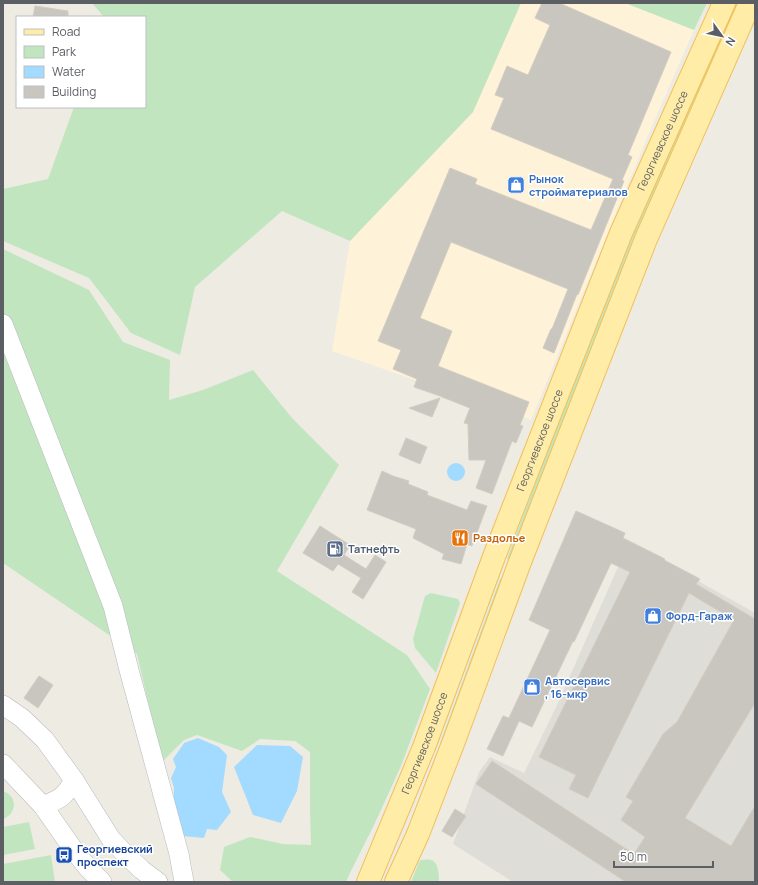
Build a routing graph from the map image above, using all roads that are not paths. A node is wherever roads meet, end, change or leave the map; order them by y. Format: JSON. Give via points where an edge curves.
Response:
{"nodes":[{"id":1,"x":724,"y":3,"type":"edge"},
{"id":2,"x":750,"y":3,"type":"edge"},
{"id":3,"x":3,"y":324,"type":"edge"},
{"id":4,"x":495,"y":554,"type":"junction"},
{"id":5,"x":520,"y":562,"type":"junction"},
{"id":6,"x":3,"y":705,"type":"edge"},
{"id":7,"x":3,"y":764,"type":"edge"},
{"id":8,"x":74,"y":780,"type":"junction"},
{"id":9,"x":43,"y":806,"type":"junction"},
{"id":10,"x":102,"y":882,"type":"edge"},
{"id":11,"x":158,"y":882,"type":"edge"},
{"id":12,"x":184,"y":882,"type":"edge"},
{"id":13,"x":368,"y":882,"type":"edge"},
{"id":14,"x":396,"y":882,"type":"edge"}],
"edges":[{"from":1,"to":4,"type":"main road","name":"Георгиевское шоссе","via":[[621,233]]},
{"from":2,"to":5,"type":"main road","via":[[646,239]]},
{"from":3,"to":12,"type":"street","via":[[113,606],[179,854]]},
{"from":4,"to":5,"type":"street","via":[[498,565],[507,570]]},
{"from":4,"to":13,"type":"main road","name":"Георгиевское шоссе","via":[[424,747]]},
{"from":5,"to":14,"type":"main road","via":[[418,834]]},
{"from":6,"to":8,"type":"street","via":[[22,718],[45,740]]},
{"from":7,"to":9,"type":"street"},
{"from":8,"to":9,"type":"street","via":[[62,797]]},
{"from":8,"to":11,"type":"street","via":[[118,848]]},
{"from":9,"to":10,"type":"street","via":[[73,849]]}]}
